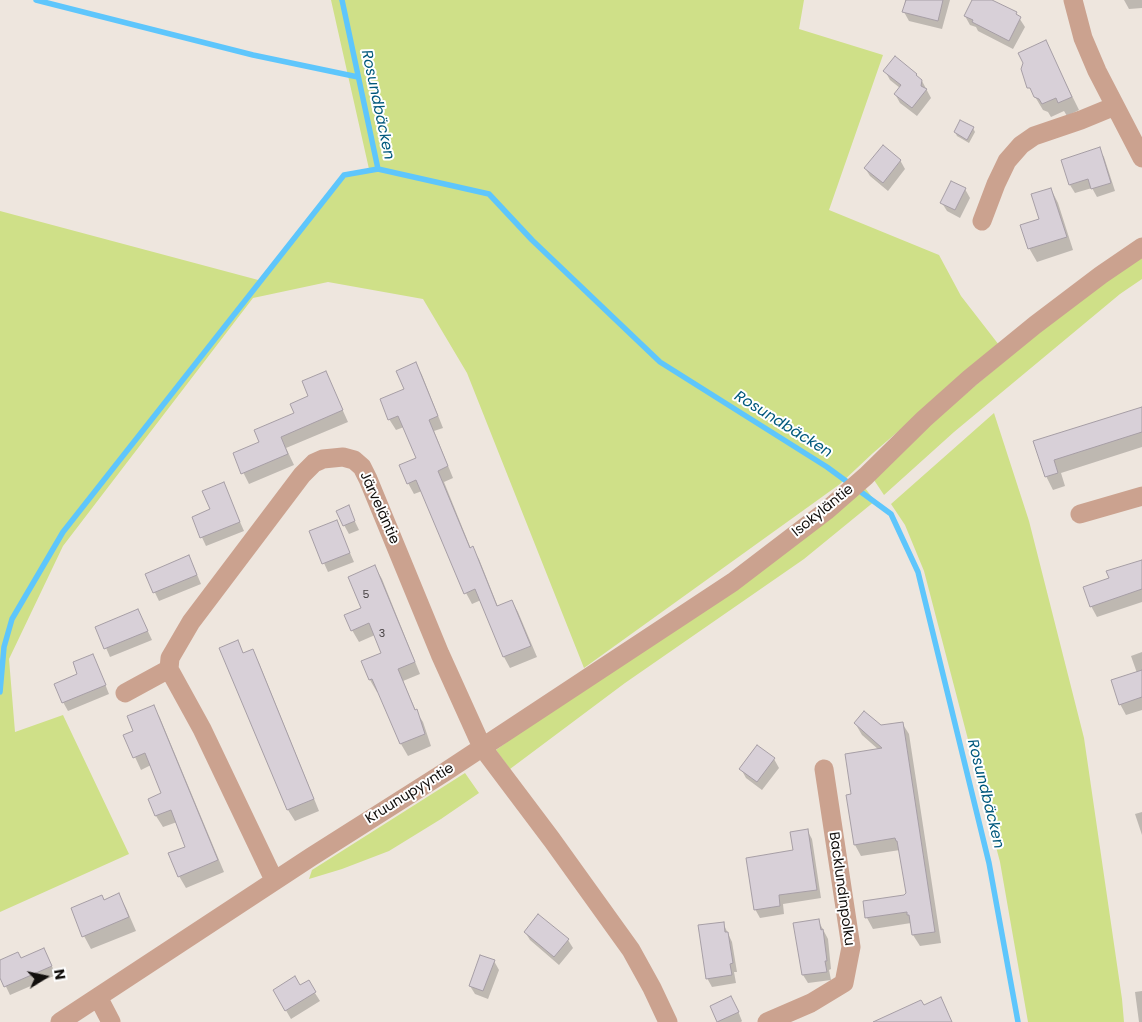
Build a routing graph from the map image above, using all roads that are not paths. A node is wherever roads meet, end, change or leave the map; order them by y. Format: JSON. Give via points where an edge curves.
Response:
{"nodes":[{"id":1,"x":1073,"y":0,"type":"edge"},
{"id":2,"x":1115,"y":106,"type":"junction"},
{"id":3,"x":1142,"y":158,"type":"edge"},
{"id":4,"x":982,"y":221,"type":"dead end"},
{"id":5,"x":1142,"y":247,"type":"edge"},
{"id":6,"x":1142,"y":496,"type":"edge"},
{"id":7,"x":1080,"y":514,"type":"dead end"},
{"id":8,"x":169,"y":669,"type":"junction"},
{"id":9,"x":125,"y":693,"type":"dead end"},
{"id":10,"x":482,"y":747,"type":"junction"},
{"id":11,"x":824,"y":769,"type":"dead end"},
{"id":12,"x":274,"y":880,"type":"junction"},
{"id":13,"x":98,"y":997,"type":"junction"},
{"id":14,"x":60,"y":1022,"type":"edge"},
{"id":15,"x":111,"y":1022,"type":"edge"},
{"id":16,"x":668,"y":1022,"type":"edge"},
{"id":17,"x":767,"y":1022,"type":"edge"}],
"edges":[{"from":1,"to":2,"type":"street","via":[[1083,38]]},
{"from":2,"to":3,"type":"street"},
{"from":2,"to":4,"type":"street","via":[[1034,136],[1021,145],[1007,161]]},
{"from":5,"to":10,"type":"street","name":"Isokyläntie","via":[[1035,325],[970,378],[826,510],[725,587]]},
{"from":6,"to":7,"type":"street"},
{"from":8,"to":9,"type":"street"},
{"from":8,"to":10,"type":"street","name":"Järveläntie","via":[[170,658],[191,622],[302,475],[323,459],[343,457],[362,467],[368,479]]},
{"from":8,"to":12,"type":"street","via":[[202,728]]},
{"from":10,"to":12,"type":"street","name":"Kruunupyyntie"},
{"from":10,"to":16,"type":"street","via":[[631,950]]},
{"from":11,"to":17,"type":"street","name":"Backlundinpolku","via":[[851,947],[844,983],[811,1003]]},
{"from":12,"to":13,"type":"street","name":"Kruunupyyntie"},
{"from":13,"to":14,"type":"street","name":"Kruunupyyntie"},
{"from":13,"to":15,"type":"street"}]}
